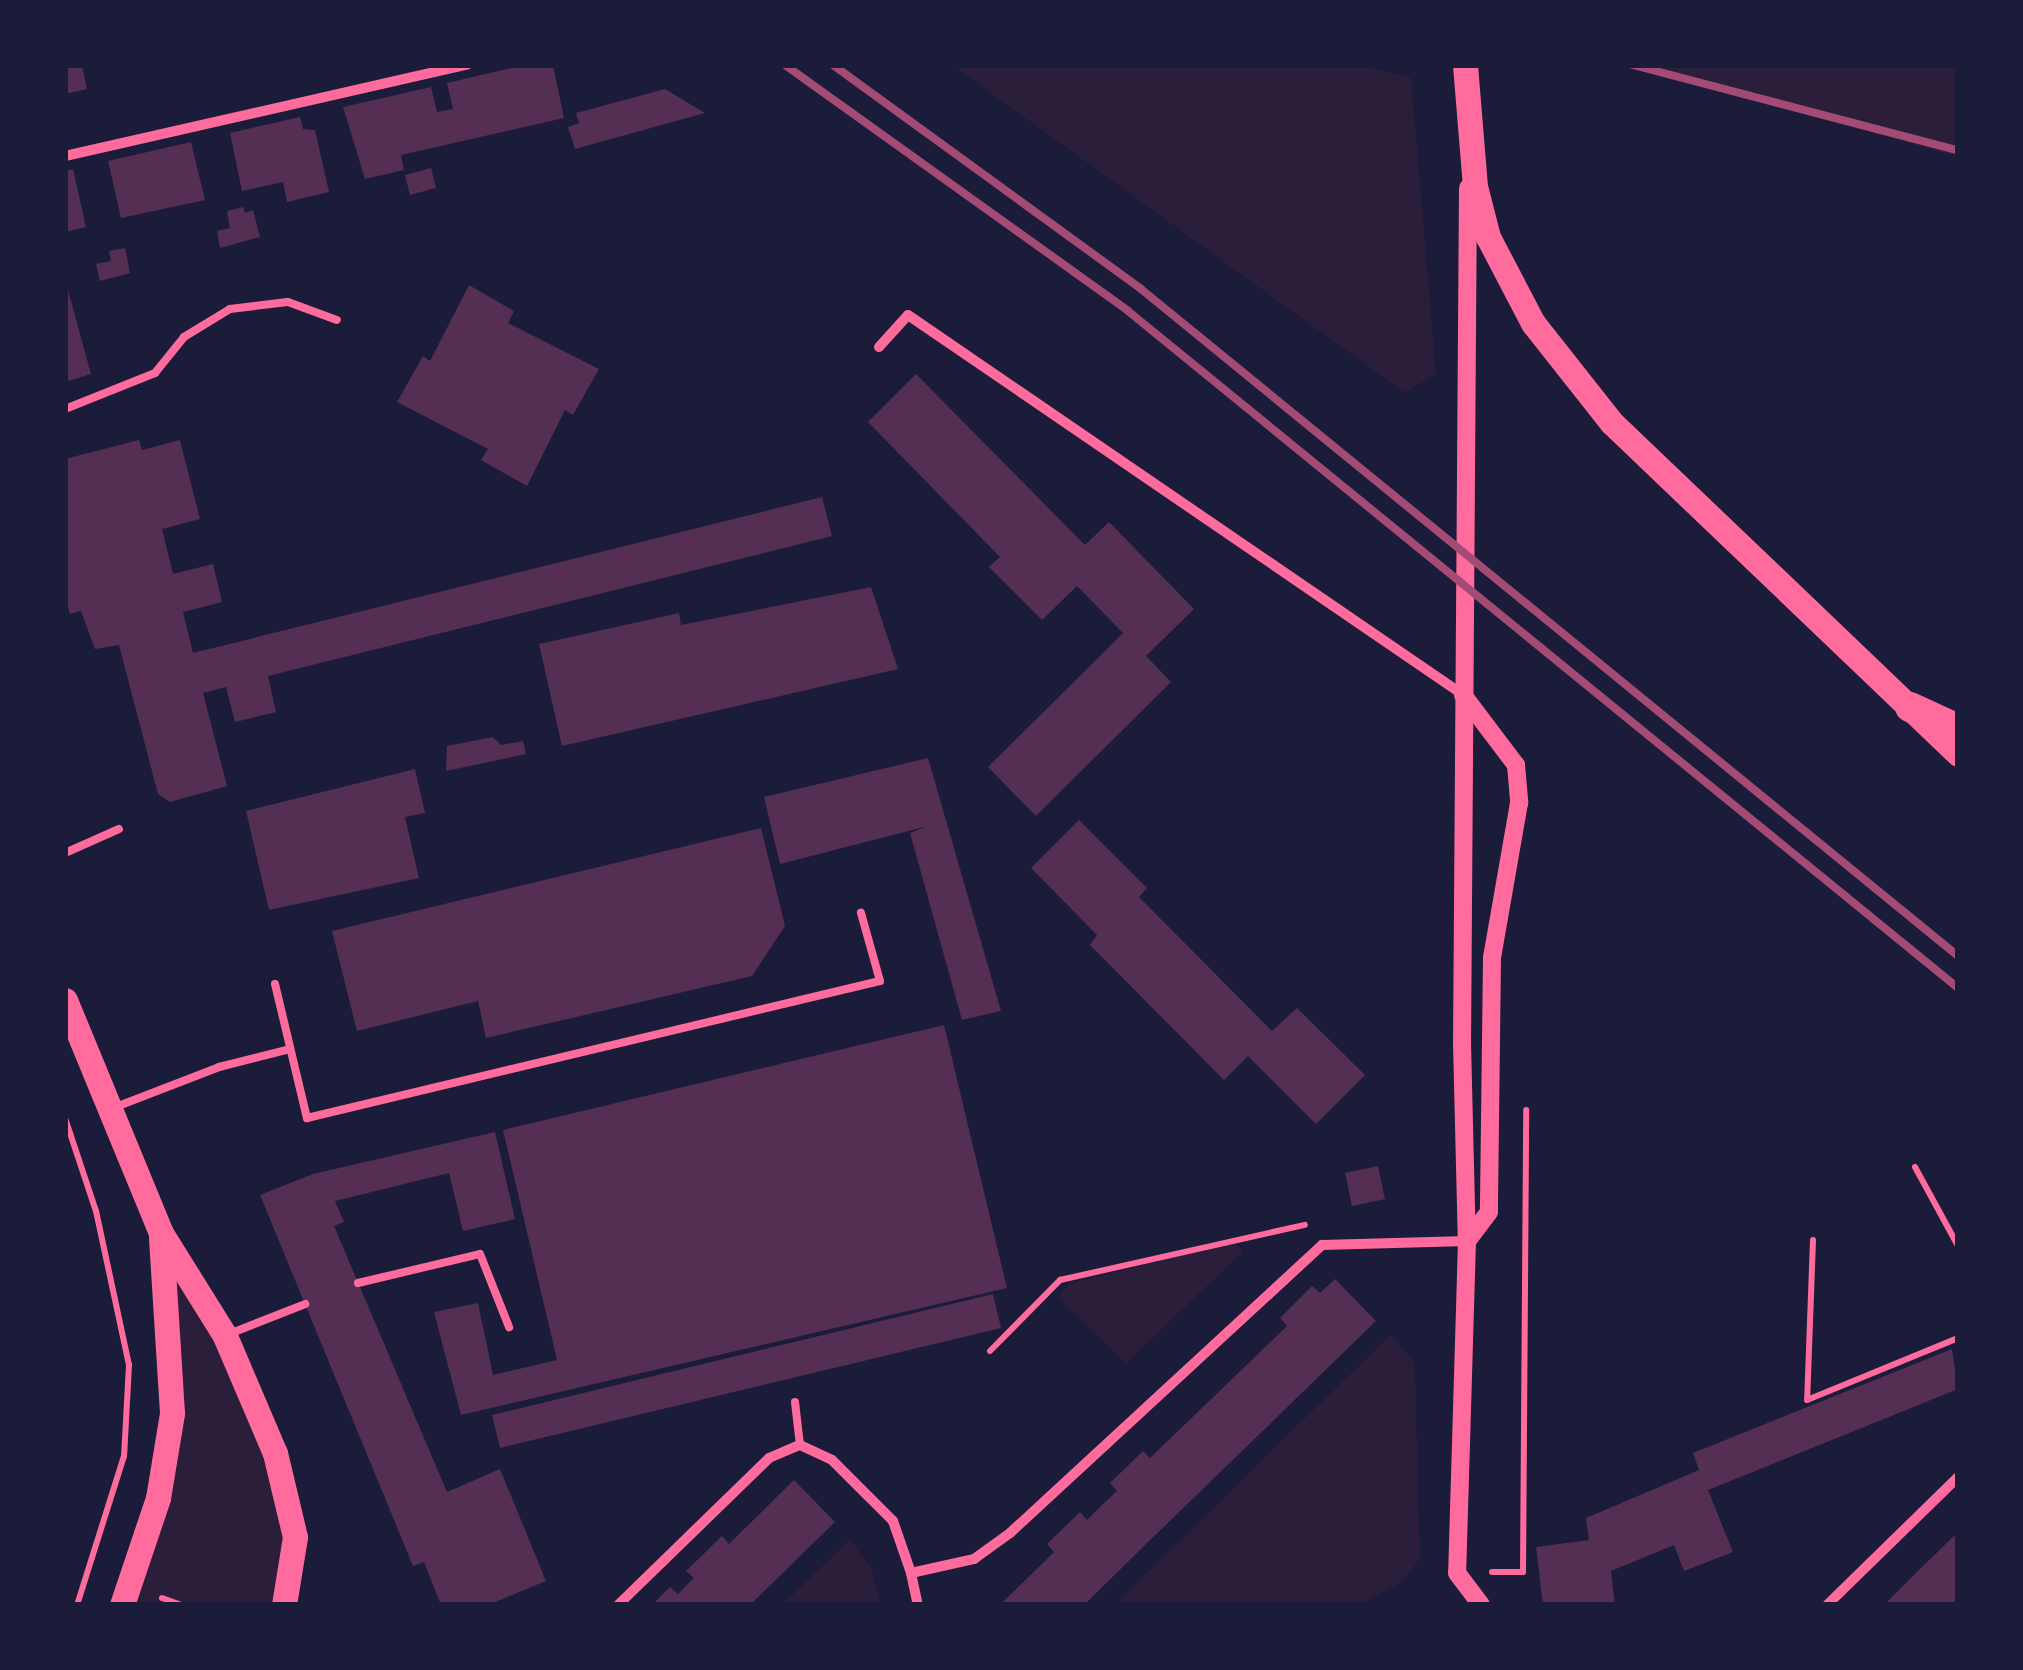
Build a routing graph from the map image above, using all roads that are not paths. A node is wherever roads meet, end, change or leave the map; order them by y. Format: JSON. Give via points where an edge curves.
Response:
{"nodes":[{"id":1,"x":467,"y":65,"type":"edge"},
{"id":2,"x":1465,"y":65,"type":"edge"},
{"id":3,"x":1468,"y":132,"type":"junction"},
{"id":4,"x":65,"y":156,"type":"edge"},
{"id":5,"x":337,"y":320,"type":"dead end"},
{"id":6,"x":879,"y":347,"type":"dead end"},
{"id":7,"x":65,"y":410,"type":"edge"},
{"id":8,"x":1463,"y":695,"type":"junction"},
{"id":9,"x":1910,"y":707,"type":"junction"},
{"id":10,"x":1958,"y":729,"type":"edge"},
{"id":11,"x":1958,"y":754,"type":"edge"},
{"id":12,"x":120,"y":829,"type":"dead end"},
{"id":13,"x":65,"y":853,"type":"edge"},
{"id":14,"x":861,"y":913,"type":"dead end"},
{"id":15,"x":275,"y":984,"type":"dead end"},
{"id":16,"x":65,"y":1000,"type":"edge"},
{"id":17,"x":290,"y":1049,"type":"junction"},
{"id":18,"x":109,"y":1110,"type":"junction"},
{"id":19,"x":161,"y":1234,"type":"junction"},
{"id":20,"x":1468,"y":1240,"type":"junction"},
{"id":21,"x":358,"y":1283,"type":"dead end"},
{"id":22,"x":305,"y":1304,"type":"dead end"},
{"id":23,"x":509,"y":1327,"type":"dead end"},
{"id":24,"x":224,"y":1336,"type":"junction"},
{"id":25,"x":794,"y":1402,"type":"dead end"},
{"id":26,"x":800,"y":1445,"type":"junction"},
{"id":27,"x":1958,"y":1477,"type":"edge"},
{"id":28,"x":911,"y":1573,"type":"junction"},
{"id":29,"x":122,"y":1605,"type":"edge"},
{"id":30,"x":284,"y":1605,"type":"edge"},
{"id":31,"x":618,"y":1605,"type":"edge"},
{"id":32,"x":918,"y":1605,"type":"edge"},
{"id":33,"x":1481,"y":1605,"type":"edge"},
{"id":34,"x":1827,"y":1605,"type":"edge"}],
"edges":[{"from":1,"to":4,"type":"street"},
{"from":2,"to":3,"type":"main road"},
{"from":3,"to":8,"type":"street"},
{"from":3,"to":9,"type":"main road","via":[[1488,237],[1532,323],[1576,381],[1612,424]]},
{"from":5,"to":7,"type":"lane","via":[[288,302],[230,309],[184,337],[155,373]]},
{"from":6,"to":8,"type":"street","via":[[908,315]]},
{"from":8,"to":20,"type":"street"},
{"from":8,"to":20,"type":"street","via":[[1516,765],[1519,803],[1492,958],[1488,1212]]},
{"from":9,"to":10,"type":"highway"},
{"from":9,"to":11,"type":"main road"},
{"from":12,"to":13,"type":"lane"},
{"from":14,"to":17,"type":"lane","via":[[880,981],[591,1052],[306,1118]]},
{"from":15,"to":17,"type":"lane"},
{"from":16,"to":18,"type":"main road"},
{"from":17,"to":18,"type":"lane","via":[[219,1067]]},
{"from":18,"to":19,"type":"main road"},
{"from":19,"to":24,"type":"main road"},
{"from":19,"to":29,"type":"main road","via":[[172,1414],[158,1498]]},
{"from":20,"to":28,"type":"street","via":[[1322,1245],[1010,1533],[974,1558]]},
{"from":20,"to":33,"type":"street","via":[[1457,1573]]},
{"from":21,"to":23,"type":"lane","via":[[480,1254]]},
{"from":22,"to":24,"type":"lane"},
{"from":24,"to":30,"type":"main road","via":[[286,1492],[295,1537]]},
{"from":25,"to":26,"type":"lane"},
{"from":26,"to":28,"type":"street","via":[[832,1460],[893,1521]]},
{"from":26,"to":31,"type":"street","via":[[768,1458]]},
{"from":27,"to":34,"type":"street"},
{"from":28,"to":32,"type":"street"}]}
